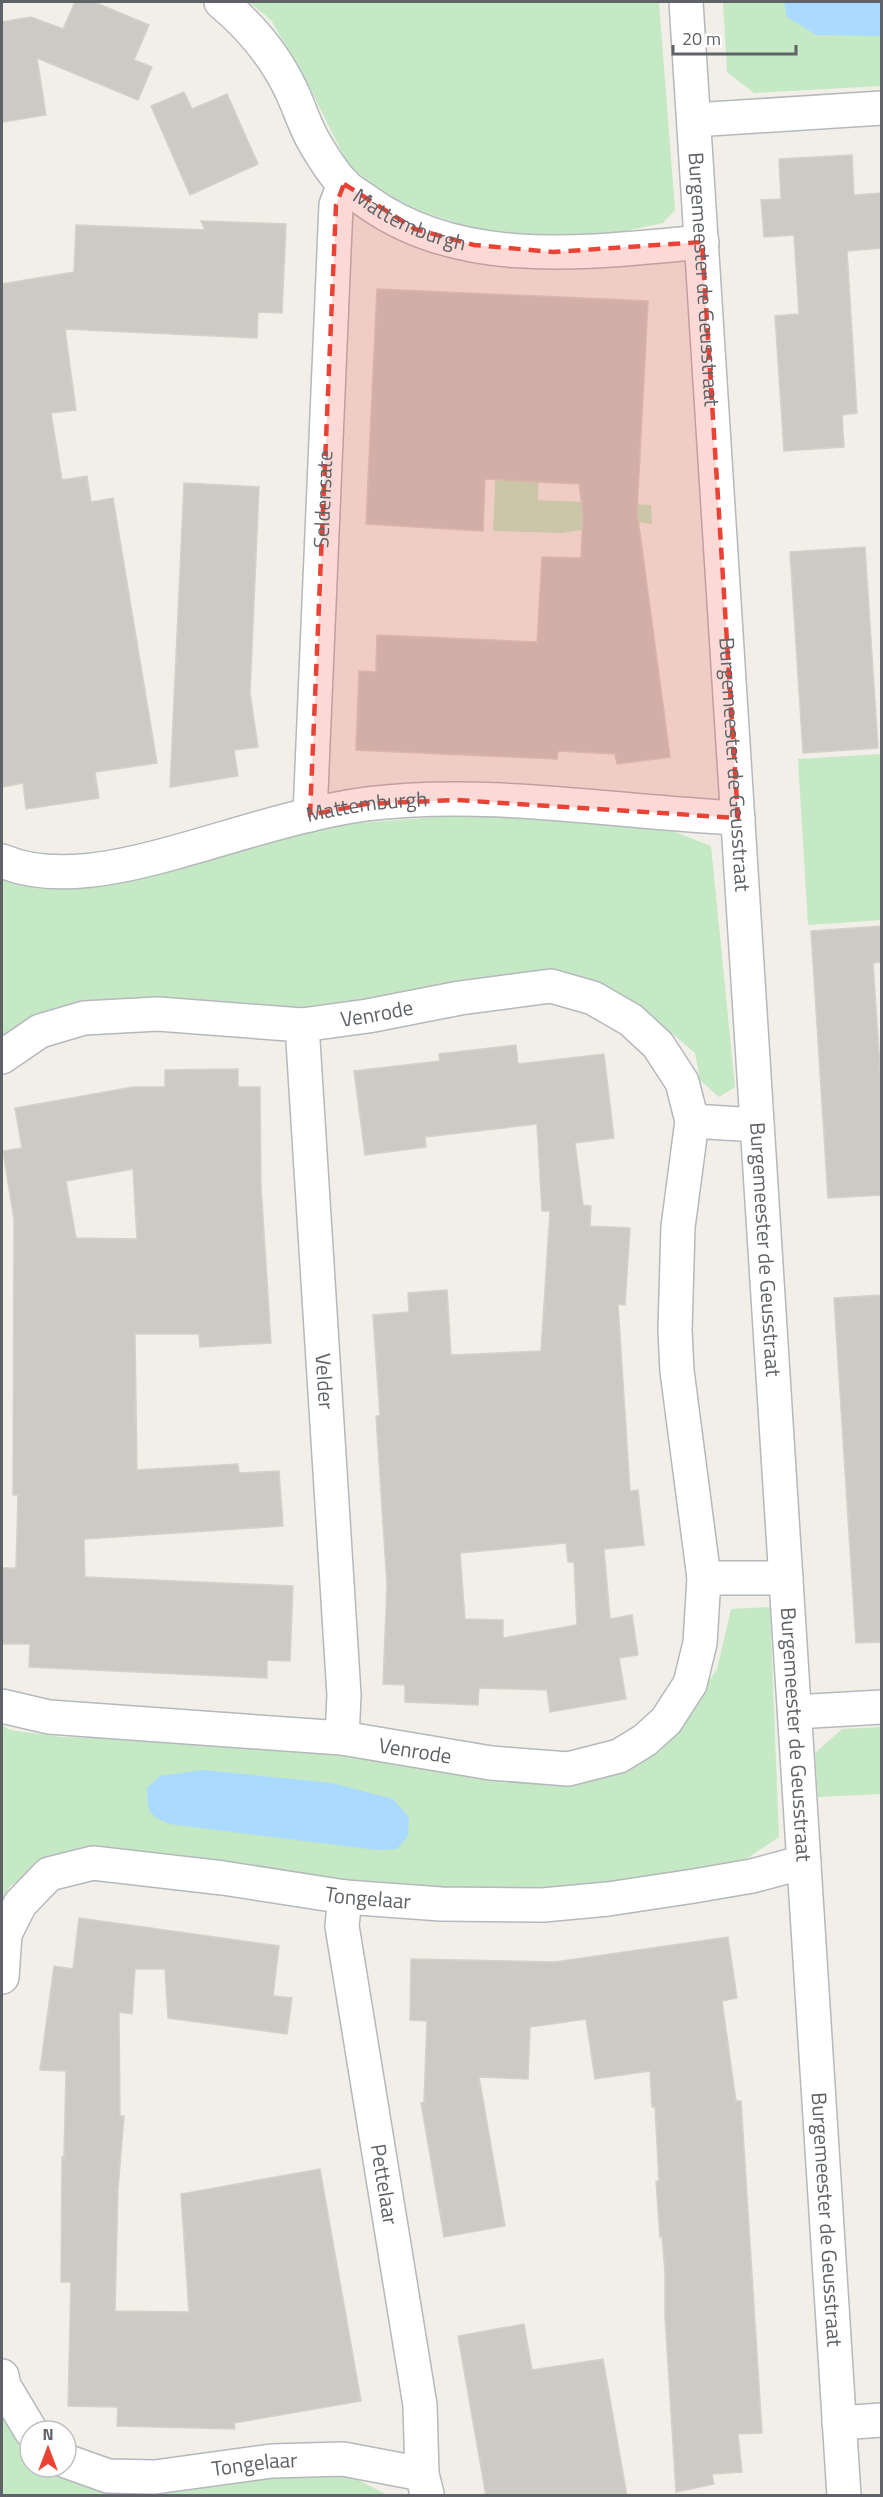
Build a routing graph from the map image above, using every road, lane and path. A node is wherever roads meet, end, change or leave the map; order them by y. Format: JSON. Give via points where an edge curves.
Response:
{"nodes":[{"id":1,"x":221,"y":2,"type":"edge"},
{"id":2,"x":686,"y":2,"type":"edge"},
{"id":3,"x":882,"y":108,"type":"edge"},
{"id":4,"x":694,"y":120,"type":"junction"},
{"id":5,"x":344,"y":184,"type":"junction"},
{"id":6,"x":702,"y":242,"type":"junction"},
{"id":7,"x":310,"y":815,"type":"junction"},
{"id":8,"x":738,"y":818,"type":"junction"},
{"id":9,"x":2,"y":861,"type":"edge"},
{"id":10,"x":302,"y":1025,"type":"junction"},
{"id":11,"x":2,"y":1057,"type":"edge"},
{"id":12,"x":692,"y":1121,"type":"junction"},
{"id":13,"x":757,"y":1125,"type":"junction"},
{"id":14,"x":704,"y":1578,"type":"junction"},
{"id":15,"x":786,"y":1578,"type":"junction"},
{"id":16,"x":2,"y":1706,"type":"edge"},
{"id":17,"x":882,"y":1707,"type":"edge"},
{"id":18,"x":795,"y":1712,"type":"junction"},
{"id":19,"x":342,"y":1738,"type":"junction"},
{"id":20,"x":804,"y":1862,"type":"junction"},
{"id":21,"x":345,"y":1897,"type":"junction"},
{"id":22,"x":2,"y":1977,"type":"edge"},
{"id":23,"x":2,"y":2376,"type":"edge"},
{"id":24,"x":24,"y":2419,"type":"edge"},
{"id":25,"x":882,"y":2420,"type":"edge"},
{"id":26,"x":839,"y":2423,"type":"junction"},
{"id":27,"x":78,"y":2465,"type":"edge"},
{"id":28,"x":425,"y":2485,"type":"edge"},
{"id":29,"x":844,"y":2496,"type":"edge"}],
"edges":[{"from":1,"to":5,"type":"street","name":"Mattemburgh","via":[[245,21],[271,53],[312,139]]},
{"from":2,"to":4,"type":"street","name":"Burgemeester de Geusstraat"},
{"from":3,"to":4,"type":"street"},
{"from":4,"to":6,"type":"street","name":"Burgemeester de Geusstraat"},
{"from":5,"to":6,"type":"street","name":"Mattemburgh","via":[[380,211],[415,229],[474,245],[553,252]]},
{"from":5,"to":7,"type":"street","name":"Seldensate","via":[[336,205]]},
{"from":6,"to":8,"type":"street","name":"Burgemeester de Geusstraat"},
{"from":7,"to":8,"type":"street","name":"Mattemburgh","via":[[366,804],[456,800]]},
{"from":7,"to":9,"type":"street","name":"Mattemburgh","via":[[148,860],[102,867],[37,871]]},
{"from":8,"to":13,"type":"street","name":"Burgemeester de Geusstraat"},
{"from":10,"to":11,"type":"street","name":"Venrode","via":[[158,1014],[84,1018],[40,1031]]},
{"from":10,"to":12,"type":"street","name":"Venrode","via":[[550,986],[593,998],[631,1020],[658,1045],[682,1082]]},
{"from":10,"to":19,"type":"street","name":"Velder","via":[[344,1695]]},
{"from":12,"to":13,"type":"street"},
{"from":12,"to":14,"type":"street","name":"Venrode","via":[[678,1227],[675,1330]]},
{"from":13,"to":15,"type":"street","name":"Burgemeester de Geusstraat"},
{"from":14,"to":15,"type":"street"},
{"from":14,"to":19,"type":"street","name":"Venrode","via":[[700,1643],[690,1684],[666,1720],[645,1740],[619,1756],[568,1769],[491,1763]]},
{"from":15,"to":18,"type":"street","name":"Burgemeester de Geusstraat"},
{"from":16,"to":19,"type":"street","name":"Venrode","via":[[49,1717]]},
{"from":17,"to":18,"type":"street"},
{"from":18,"to":20,"type":"street","name":"Burgemeester de Geusstraat"},
{"from":20,"to":21,"type":"street","name":"Tongelaar","via":[[694,1886],[543,1905],[441,1904]]},
{"from":20,"to":26,"type":"street","name":"Burgemeester de Geusstraat"},
{"from":21,"to":22,"type":"street","name":"Tongelaar","via":[[93,1863],[49,1874],[20,1904],[5,1934]]},
{"from":21,"to":28,"type":"street","name":"Pettelaar","via":[[342,1926],[420,2405]]},
{"from":23,"to":24,"type":"street"},
{"from":25,"to":26,"type":"street"},
{"from":26,"to":29,"type":"street","name":"Burgemeester de Geusstraat"},
{"from":27,"to":28,"type":"street","name":"Tongelaar","via":[[108,2476],[155,2477],[272,2461],[343,2459]]}]}
